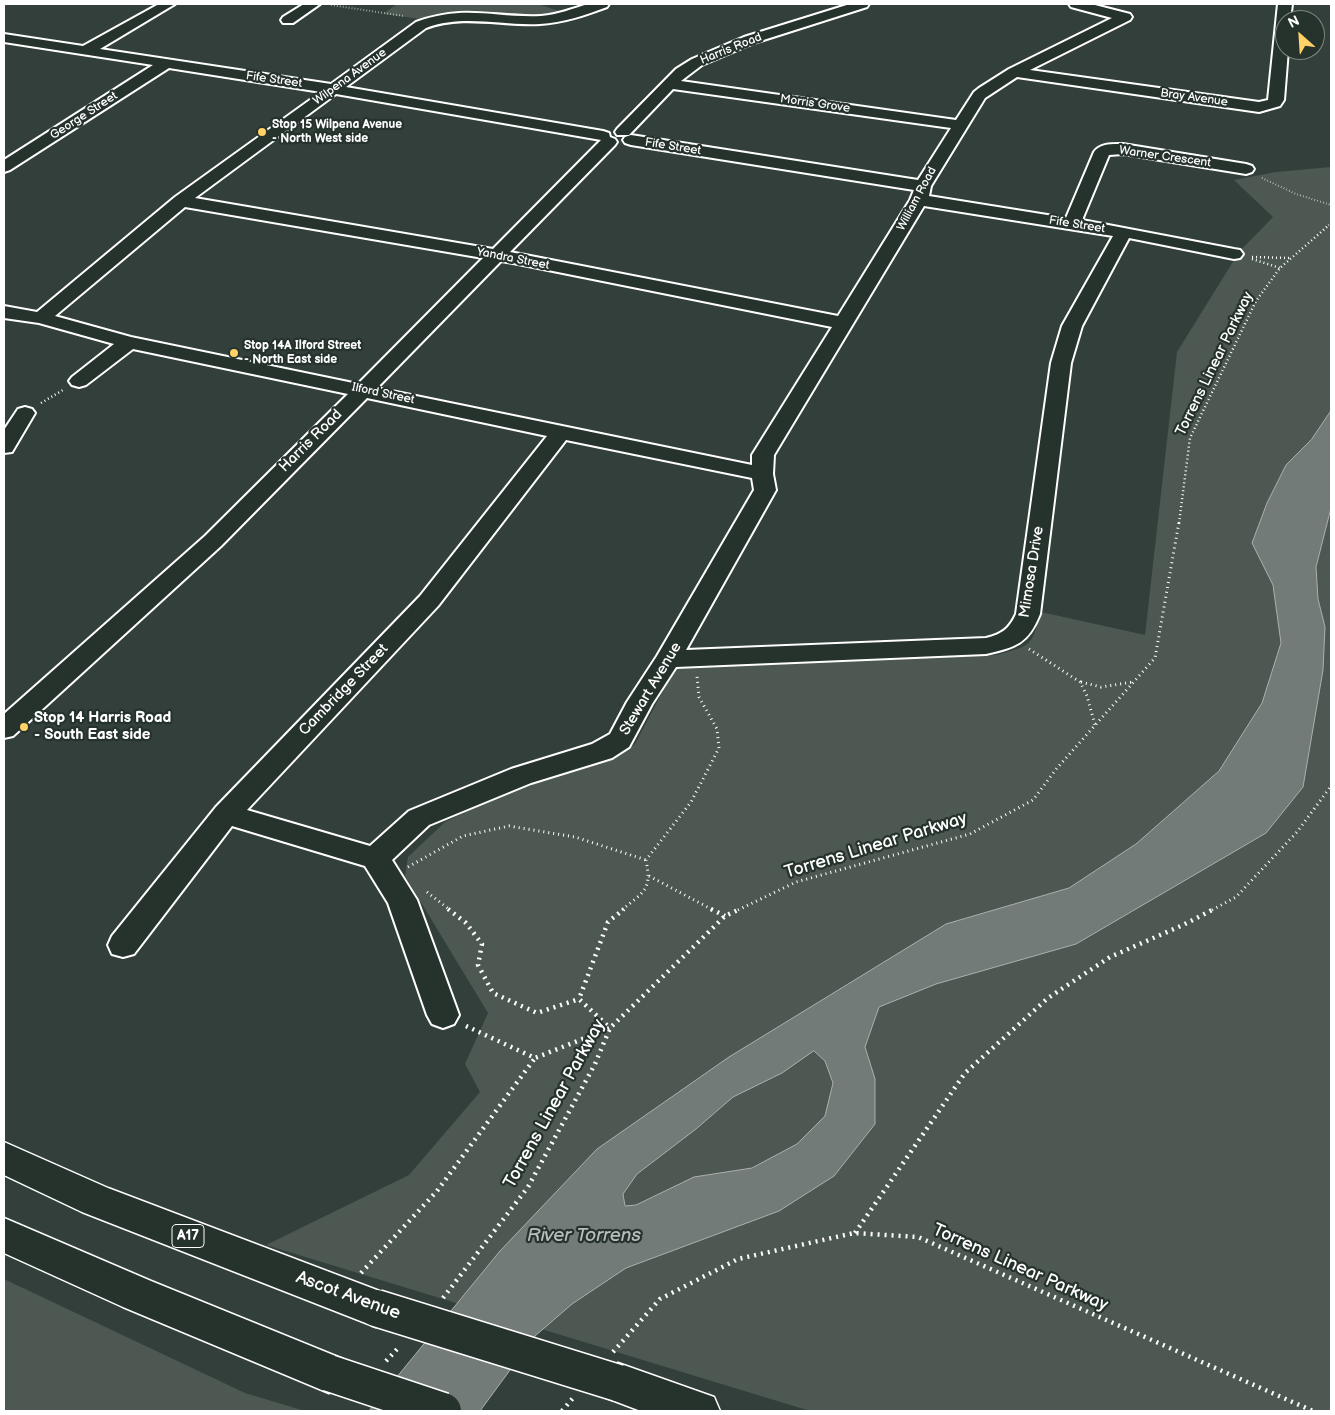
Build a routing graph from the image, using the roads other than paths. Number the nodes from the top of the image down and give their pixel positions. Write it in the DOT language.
graph roads {
  1 [pos="168,4"];
  2 [pos="313,4"];
  3 [pos="602,4"];
  4 [pos="862,4"];
  5 [pos="1076,4"];
  6 [pos="1285,4"];
  7 [pos="288,20"];
  8 [pos="5,39"];
  9 [pos="85,51"];
  10 [pos="165,64"];
  11 [pos="1014,72"];
  12 [pos="670,84"];
  13 [pos="333,89"];
  14 [pos="960,125"];
  15 [pos="617,137"];
  16 [pos="4,167"];
  17 [pos="1246,169"];
  18 [pos="921,193"];
  19 [pos="182,201"];
  20 [pos="1072,224"];
  21 [pos="1124,232"];
  22 [pos="1234,254"];
  23 [pos="496,255"];
  24 [pos="4,312"];
  25 [pos="41,318"];
  26 [pos="842,323"];
  27 [pos="129,342"];
  28 [pos="79,381"];
  29 [pos="362,389"];
  30 [pos="25,413"];
  31 [pos="560,432"];
  32 [pos="4,447"];
  33 [pos="762,474"];
  34 [pos="668,659"];
  35 [pos="4,729"];
  36 [pos="226,814"];
  37 [pos="388,869"];
  38 [pos="124,945"];
  39 [pos="443,1015"];
  40 [pos="4,1158"];
  41 [pos="4,1235"];
  42 [pos="442,1411"];
  43 [pos="700,1411"];
  1 -- 9 [label="street"];
  2 -- 7 [label="street"];
  3 -- 13 [label="street, Wilpena Avenue"];
  4 -- 12 [label="street, Harris Road"];
  5 -- 11 [label="street, William Road"];
  6 -- 11 [label="street, Bray Avenue"];
  8 -- 9 [label="street, Fife Street"];
  9 -- 10 [label="street, Fife Street"];
  10 -- 13 [label="street, Fife Street"];
  10 -- 16 [label="street, George Street"];
  11 -- 14 [label="street, William Road"];
  12 -- 14 [label="street, Morris Grove"];
  12 -- 15 [label="street, Harris Road"];
  13 -- 15 [label="street, Fife Street"];
  13 -- 19 [label="street, Wilpena Avenue"];
  14 -- 18 [label="street, William Road"];
  15 -- 18 [label="street, Fife Street"];
  15 -- 23 [label="street, Harris Road"];
  17 -- 20 [label="street, Warner Crescent"];
  18 -- 20 [label="street, Fife Street"];
  18 -- 26 [label="street, William Road"];
  19 -- 23 [label="street, Yandra Street"];
  19 -- 25 [label="street, Wilpena Avenue"];
  20 -- 21 [label="street, Fife Street"];
  21 -- 22 [label="street, Fife Street"];
  21 -- 34 [label="street, Mimosa Drive"];
  23 -- 26 [label="street, Yandra Street"];
  23 -- 29 [label="street, Harris Road"];
  24 -- 25 [label="street, Ilford Street"];
  25 -- 27 [label="street, Ilford Street"];
  26 -- 33 [label="street, William Road"];
  27 -- 28 [label="street"];
  27 -- 29 [label="street, Ilford Street"];
  29 -- 31 [label="street, Ilford Street"];
  29 -- 35 [label="street, Harris Road"];
  30 -- 32 [label="street"];
  31 -- 33 [label="street, Ilford Street"];
  31 -- 36 [label="street, Cambridge Street"];
  33 -- 34 [label="street, Stewart Avenue"];
  34 -- 37 [label="street, Stewart Avenue"];
  36 -- 37 [label="street"];
  36 -- 38 [label="street, Cambridge Street"];
  37 -- 39 [label="street"];
  40 -- 43 [label="highway, Ascot Avenue / A17, bridge"];
  41 -- 42 [label="highway, bridge"];
}
